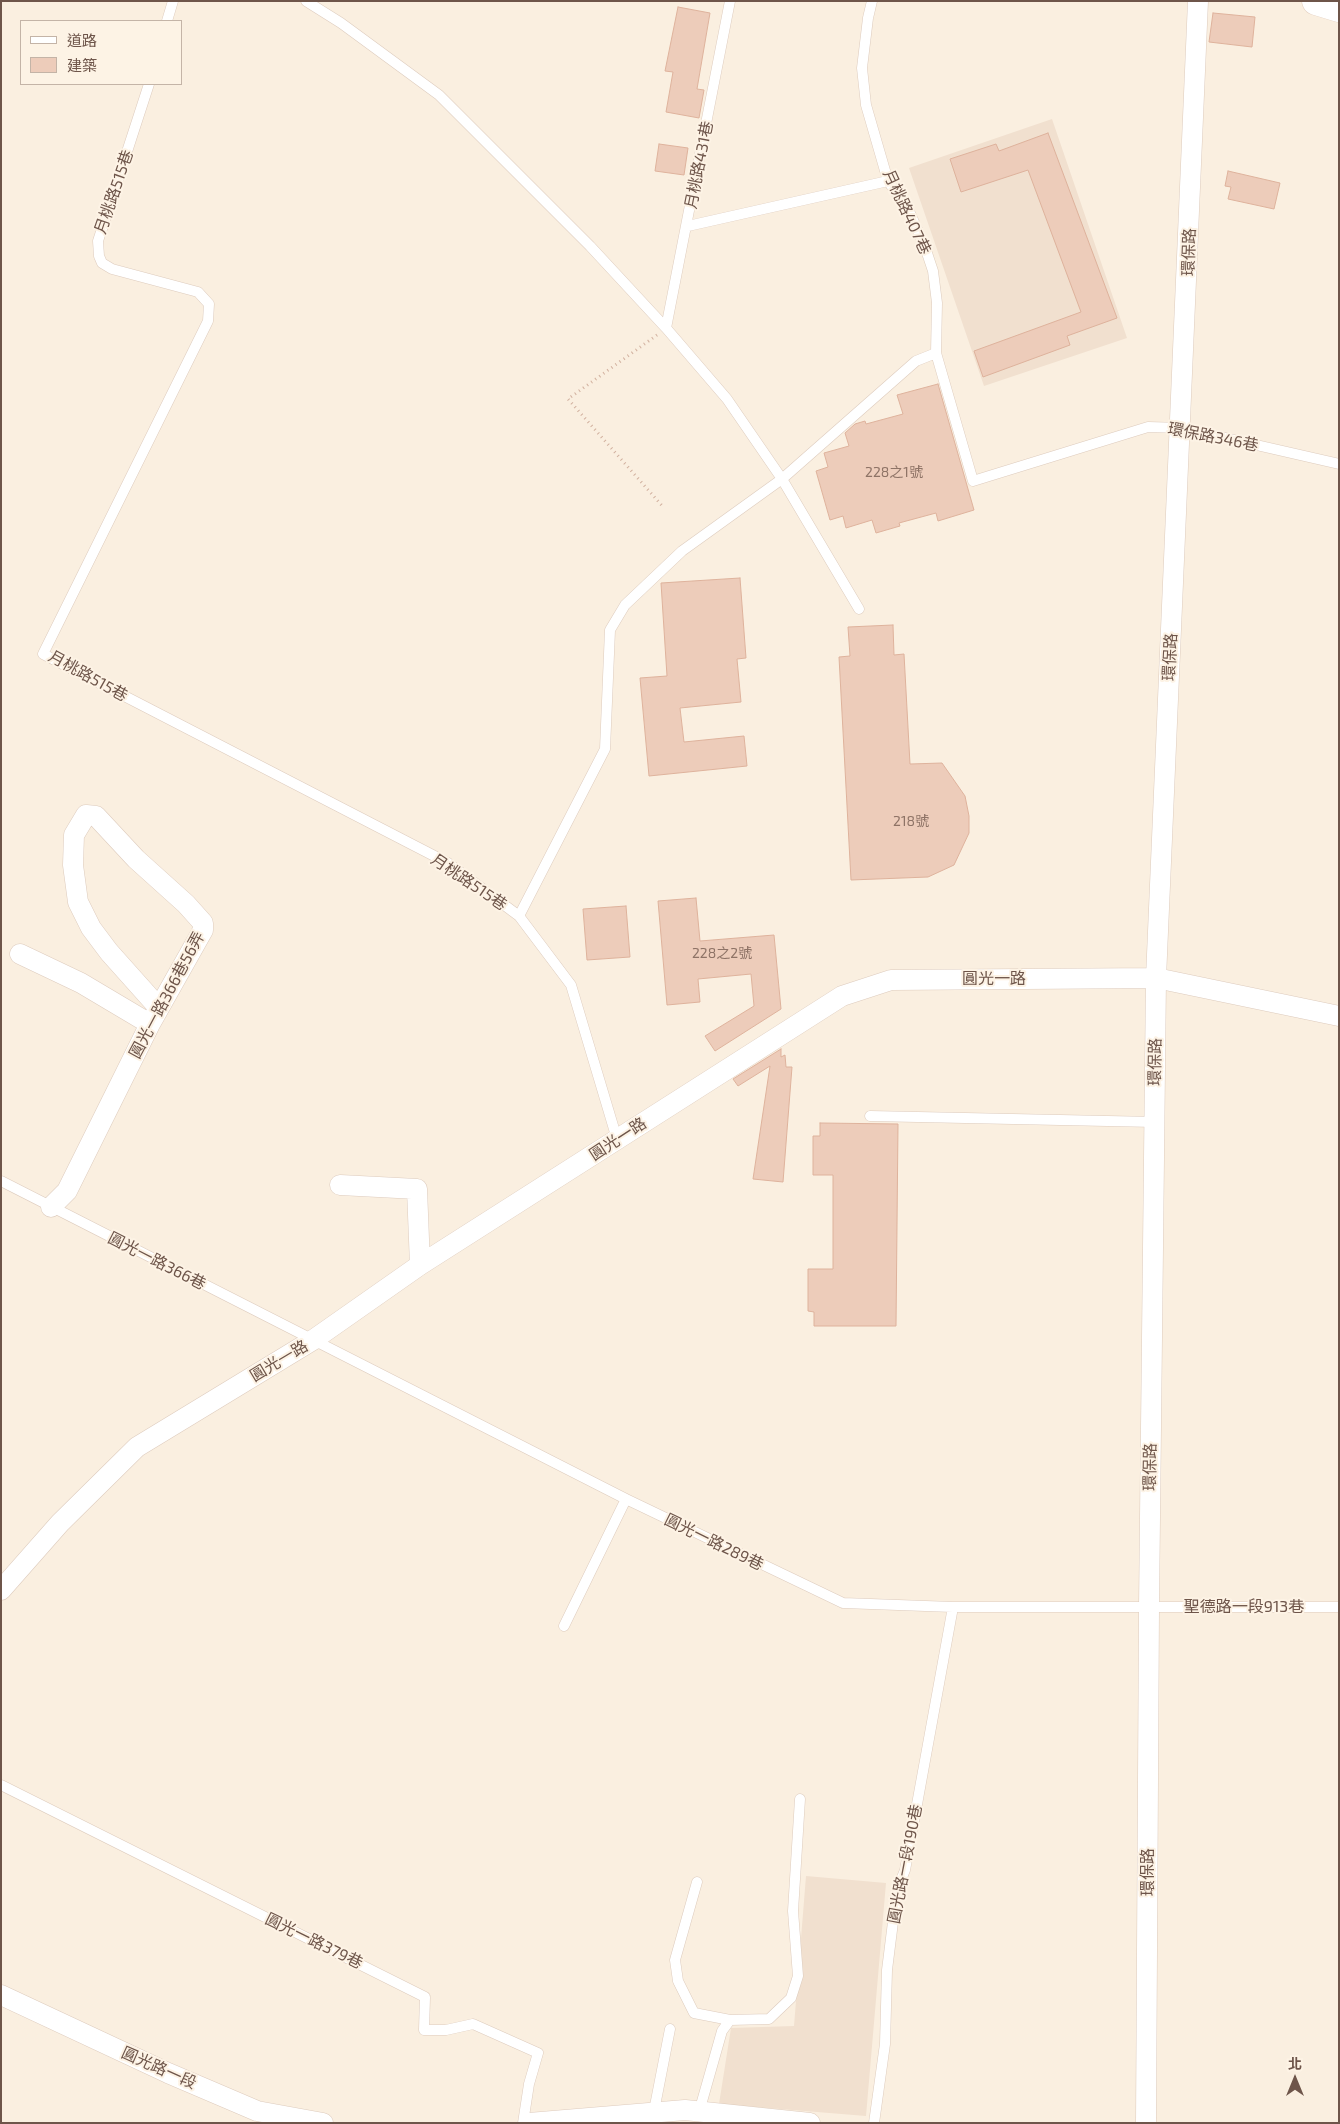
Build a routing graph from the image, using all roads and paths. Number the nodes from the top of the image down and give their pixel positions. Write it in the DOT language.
graph roads {
  1 [pos="173,1"];
  2 [pos="306,1"];
  3 [pos="730,1"];
  4 [pos="872,1"];
  5 [pos="1198,1"];
  6 [pos="1316,1"];
  7 [pos="1339,8"];
  8 [pos="167,20"];
  9 [pos="149,85"];
  10 [pos="888,181"];
  11 [pos="688,226"];
  12 [pos="666,328"];
  13 [pos="936,352"];
  14 [pos="1182,428"];
  15 [pos="1339,464"];
  16 [pos="782,479"];
  17 [pos="973,481"];
  18 [pos="664,508"];
  19 [pos="859,609"];
  20 [pos="519,916"];
  21 [pos="20,954"];
  22 [pos="1156,978"];
  23 [pos="154,1016"];
  24 [pos="1339,1016"];
  25 [pos="870,1116"];
  26 [pos="1155,1122"];
  27 [pos="617,1139"];
  28 [pos="1,1181"];
  29 [pos="340,1185"];
  30 [pos="52,1207"];
  31 [pos="420,1265"];
  32 [pos="313,1340"];
  33 [pos="626,1499"];
  34 [pos="1,1590"];
  35 [pos="953,1607"];
  36 [pos="1149,1607"];
  37 [pos="1339,1607"];
  38 [pos="564,1626"];
  39 [pos="1,1785"];
  40 [pos="800,1799"];
  41 [pos="696,1882"];
  42 [pos="1,1995"];
  43 [pos="730,2020"];
  44 [pos="670,2029"];
  45 [pos="654,2111"];
  46 [pos="687,2115"];
  47 [pos="258,2117"];
  48 [pos="323,2123"];
  49 [pos="523,2123"];
  50 [pos="529,2123"];
  51 [pos="810,2123"];
  52 [pos="874,2123"];
  53 [pos="1146,2123"];
  1 -- 8 [label="lane"];
  2 -- 12 [label="lane"];
  3 -- 11 [label="lane, 月桃路431巷"];
  4 -- 10 [label="lane, 月桃路407巷"];
  5 -- 14 [label="street, 環保路"];
  6 -- 7 [label="street"];
  9 -- 20 [label="lane, 月桃路515巷"];
  10 -- 11 [label="lane"];
  10 -- 13 [label="lane, 月桃路407巷"];
  11 -- 12 [label="lane, 月桃路431巷"];
  12 -- 16 [label="lane"];
  12 -- 18 [label="path"];
  13 -- 16 [label="lane"];
  13 -- 17 [label="lane, 月桃路407巷"];
  14 -- 15 [label="lane, 環保路346巷"];
  14 -- 17 [label="lane, 環保路346巷"];
  14 -- 22 [label="street, 環保路"];
  16 -- 19 [label="lane"];
  16 -- 20 [label="lane"];
  20 -- 27 [label="lane, 月桃路515巷"];
  21 -- 23 [label="street"];
  22 -- 24 [label="street, 圓光一路"];
  22 -- 26 [label="street, 環保路"];
  22 -- 27 [label="street, 圓光一路"];
  23 -- 23 [label="street, 圓光一路366巷56弄"];
  23 -- 30 [label="street, 圓光一路366巷56弄"];
  25 -- 26 [label="lane"];
  26 -- 36 [label="street, 環保路"];
  27 -- 31 [label="street, 圓光一路"];
  28 -- 30 [label="lane, 圓光一路366巷"];
  29 -- 31 [label="street"];
  30 -- 32 [label="lane, 圓光一路366巷"];
  31 -- 32 [label="street, 圓光一路"];
  32 -- 33 [label="lane, 圓光一路289巷"];
  32 -- 34 [label="street, 圓光一路"];
  33 -- 35 [label="lane, 圓光一路289巷"];
  33 -- 38 [label="lane"];
  35 -- 36 [label="lane, 圓光一路289巷"];
  35 -- 52 [label="lane, 圓光路一段190巷"];
  36 -- 37 [label="lane, 聖德路一段913巷"];
  36 -- 53 [label="street, 環保路"];
  39 -- 49 [label="lane, 圓光一路379巷"];
  40 -- 43 [label="lane"];
  41 -- 43 [label="lane"];
  42 -- 47 [label="street, 圓光路一段"];
  43 -- 46 [label="lane"];
  44 -- 45 [label="lane"];
  45 -- 46 [label="street"];
  45 -- 50 [label="street"];
  46 -- 51 [label="street"];
  47 -- 48 [label="street, 圓光路一段"];
}
